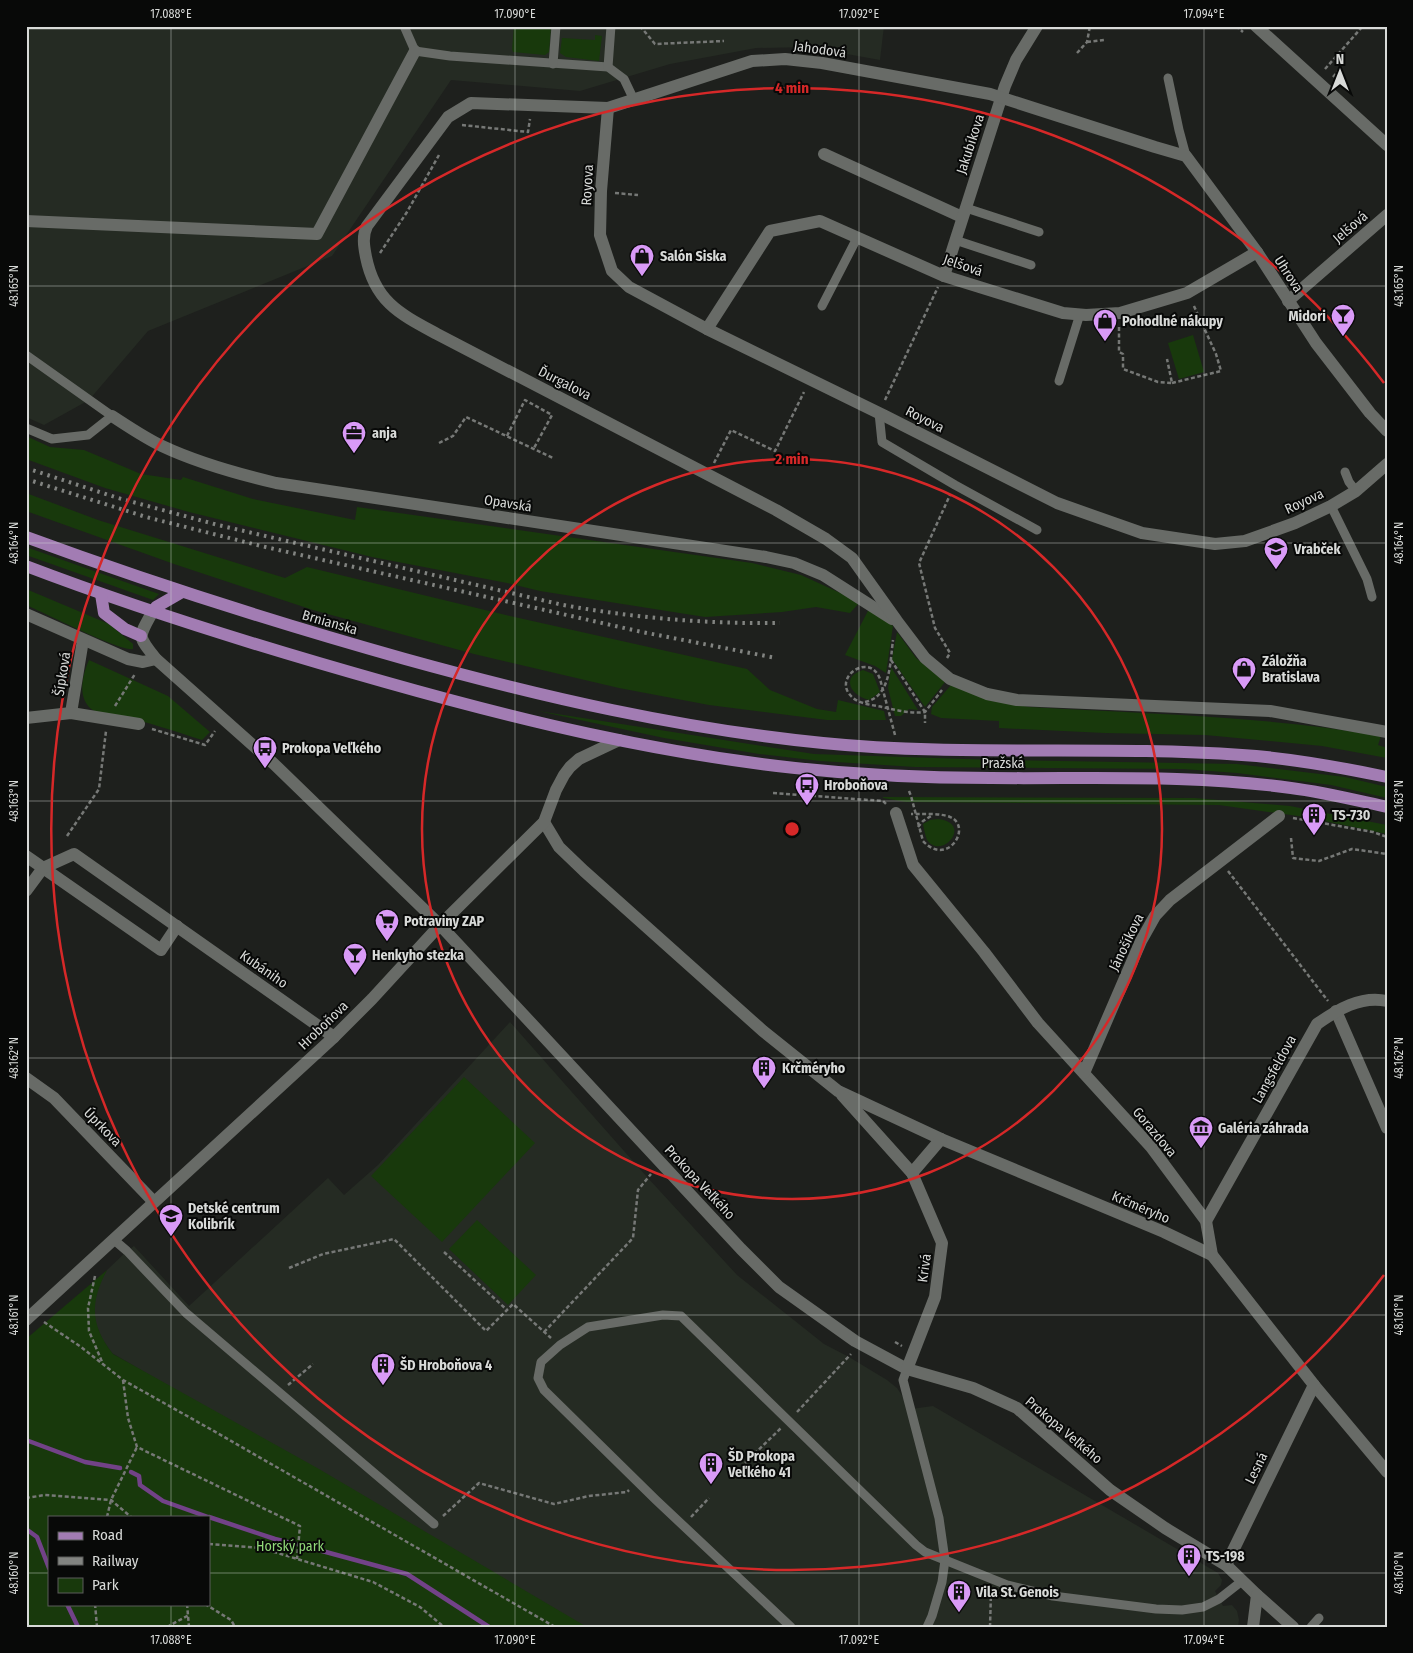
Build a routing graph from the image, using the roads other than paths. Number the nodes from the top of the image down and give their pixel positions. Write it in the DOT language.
graph roads {
  1 [pos="404,26"];
  2 [pos="556,26"];
  3 [pos="611,26"];
  4 [pos="1037,26"];
  5 [pos="1256,26"];
  6 [pos="415,52"];
  7 [pos="553,64"];
  8 [pos="608,67"];
  9 [pos="1168,78"];
  10 [pos="1001,97"];
  11 [pos="634,100"];
  12 [pos="608,108"];
  13 [pos="453,121"];
  14 [pos="1387,145"];
  15 [pos="824,154"];
  16 [pos="1186,156"];
  17 [pos="964,212"];
  18 [pos="1387,215"];
  19 [pos="26,221"];
  20 [pos="1039,232"];
  21 [pos="857,238"];
  22 [pos="955,240"];
  23 [pos="1257,252"];
  24 [pos="1031,265"];
  25 [pos="944,276"];
  26 [pos="1288,301"];
  27 [pos="822,306"];
  28 [pos="1080,314"];
  29 [pos="708,329"];
  30 [pos="26,355"];
  31 [pos="1059,381"];
  32 [pos="879,412"];
  33 [pos="112,416"];
  34 [pos="26,428"];
  35 [pos="1387,431"];
  36 [pos="1387,464"];
  37 [pos="1345,472"];
  38 [pos="1356,491"];
  39 [pos="1331,506"];
  40 [pos="1037,530"];
  41 [pos="26,537"];
  42 [pos="26,566"];
  43 [pos="182,592"];
  44 [pos="101,594"];
  45 [pos="1372,597"];
  46 [pos="153,611"];
  47 [pos="26,614"];
  48 [pos="896,621"];
  49 [pos="141,636"];
  50 [pos="83,640"];
  51 [pos="156,659"];
  52 [pos="71,713"];
  53 [pos="632,714"];
  54 [pos="26,718"];
  55 [pos="139,724"];
  56 [pos="1387,732"];
  57 [pos="619,740"];
  58 [pos="1387,777"];
  59 [pos="1387,807"];
  60 [pos="896,813"];
  61 [pos="1279,816"];
  62 [pos="544,822"];
  63 [pos="26,856"];
  64 [pos="43,868"];
  65 [pos="26,891"];
  66 [pos="177,926"];
  67 [pos="440,926"];
  68 [pos="1387,1001"];
  69 [pos="1336,1011"];
  70 [pos="334,1037"];
  71 [pos="1084,1073"];
  72 [pos="26,1078"];
  73 [pos="838,1091"];
  74 [pos="1387,1128"];
  75 [pos="941,1139"];
  76 [pos="912,1173"];
  77 [pos="154,1202"];
  78 [pos="1206,1221"];
  79 [pos="114,1239"];
  80 [pos="1212,1255"];
  81 [pos="27,1318"];
  82 [pos="907,1369"];
  83 [pos="1314,1385"];
  84 [pos="1387,1472"];
  85 [pos="434,1524"];
  86 [pos="945,1560"];
  87 [pos="1226,1565"];
  88 [pos="1242,1581"];
  89 [pos="1257,1595"];
  90 [pos="1319,1618"];
  91 [pos="791,1627"];
  92 [pos="927,1627"];
  93 [pos="1253,1627"];
  94 [pos="1293,1627"];
  95 [pos="1311,1627"];
  1 -- 6 [label="lane"];
  2 -- 7 [label="lane"];
  3 -- 8 [label="lane"];
  4 -- 10 [label="street, Jakubíkova"];
  5 -- 14 [label="street"];
  6 -- 7 [label="lane"];
  6 -- 19 [label="street"];
  7 -- 8 [label="lane"];
  8 -- 11 [label="lane"];
  9 -- 16 [label="lane"];
  10 -- 11 [label="street, Jahodová"];
  10 -- 16 [label="street, Jahodová"];
  10 -- 17 [label="street, Jakubíkova"];
  11 -- 12 [label="street, Jahodová"];
  12 -- 13 [label="street, Jahodová"];
  12 -- 29 [label="street, Royova"];
  13 -- 48 [label="street, Ďurgalova"];
  15 -- 17 [label="street"];
  16 -- 23 [label="street, Uhrova"];
  17 -- 20 [label="lane"];
  17 -- 22 [label="street, Jakubíkova"];
  18 -- 26 [label="street, Jelšová"];
  21 -- 25 [label="street, Jelšová"];
  21 -- 27 [label="lane"];
  21 -- 29 [label="street, Jelšová"];
  22 -- 24 [label="lane"];
  22 -- 25 [label="street, Jakubíkova"];
  23 -- 26 [label="street, Uhrova"];
  23 -- 28 [label="street, Jelšová"];
  25 -- 28 [label="street, Jelšová"];
  26 -- 35 [label="street, Uhrova"];
  28 -- 31 [label="lane"];
  29 -- 32 [label="street, Royova"];
  30 -- 33 [label="lane"];
  32 -- 39 [label="street, Royova"];
  32 -- 40 [label="lane"];
  33 -- 34 [label="lane"];
  33 -- 48 [label="street, Opavská"];
  36 -- 38 [label="street, Royova"];
  37 -- 38 [label="lane"];
  38 -- 39 [label="street, Royova"];
  39 -- 45 [label="lane"];
  41 -- 43 [label="main road, Brnianska"];
  42 -- 44 [label="main road"];
  43 -- 46 [label="main road"];
  43 -- 53 [label="main road, Brnianska"];
  44 -- 46 [label="main road"];
  44 -- 49 [label="main road"];
  46 -- 49 [label="street"];
  46 -- 57 [label="main road"];
  47 -- 50 [label="street"];
  48 -- 56 [label="street"];
  49 -- 51 [label="street, Prokopa Veľkého"];
  50 -- 51 [label="street"];
  50 -- 52 [label="street, Šípková"];
  51 -- 67 [label="street, Prokopa Veľkého"];
  52 -- 54 [label="street, Šípková"];
  52 -- 55 [label="street, Šípková"];
  53 -- 58 [label="main road, Pražská"];
  57 -- 59 [label="main road, Pražská"];
  57 -- 62 [label="street, Hroboňova"];
  60 -- 71 [label="street, Gorazdova"];
  61 -- 71 [label="street, Jánošíkova"];
  62 -- 67 [label="street, Hroboňova"];
  62 -- 73 [label="street, Krčméryho"];
  63 -- 64 [label="street"];
  64 -- 65 [label="street"];
  64 -- 66 [label="street, Kubániho"];
  64 -- 66 [label="street"];
  66 -- 70 [label="street, Kubániho"];
  67 -- 70 [label="street, Hroboňova"];
  67 -- 82 [label="street, Prokopa Veľkého"];
  68 -- 69 [label="street, Langsfeldova"];
  69 -- 74 [label="street"];
  69 -- 78 [label="street, Langsfeldova"];
  70 -- 77 [label="street, Hroboňova"];
  71 -- 78 [label="street, Gorazdova"];
  72 -- 77 [label="street, Úprkova"];
  73 -- 75 [label="street, Krčméryho"];
  73 -- 76 [label="street, Krčméryho"];
  75 -- 76 [label="street"];
  75 -- 80 [label="street, Krčméryho"];
  76 -- 82 [label="street, Krivá"];
  77 -- 79 [label="street, Hroboňova"];
  78 -- 80 [label="street, Gorazdova"];
  79 -- 81 [label="street, Hroboňova"];
  79 -- 85 [label="lane"];
  80 -- 83 [label="street, Gorazdova"];
  82 -- 86 [label="lane"];
  82 -- 87 [label="street, Prokopa Veľkého"];
  83 -- 84 [label="street, Gorazdova"];
  83 -- 87 [label="street, Lesná"];
  86 -- 88 [label="lane"];
  86 -- 91 [label="lane"];
  86 -- 92 [label="lane"];
  87 -- 88 [label="street, Prokopa Veľkého"];
  88 -- 89 [label="street, Prokopa Veľkého"];
  89 -- 93 [label="street"];
  89 -- 94 [label="street, Prokopa Veľkého"];
  90 -- 95 [label="lane"];
}
